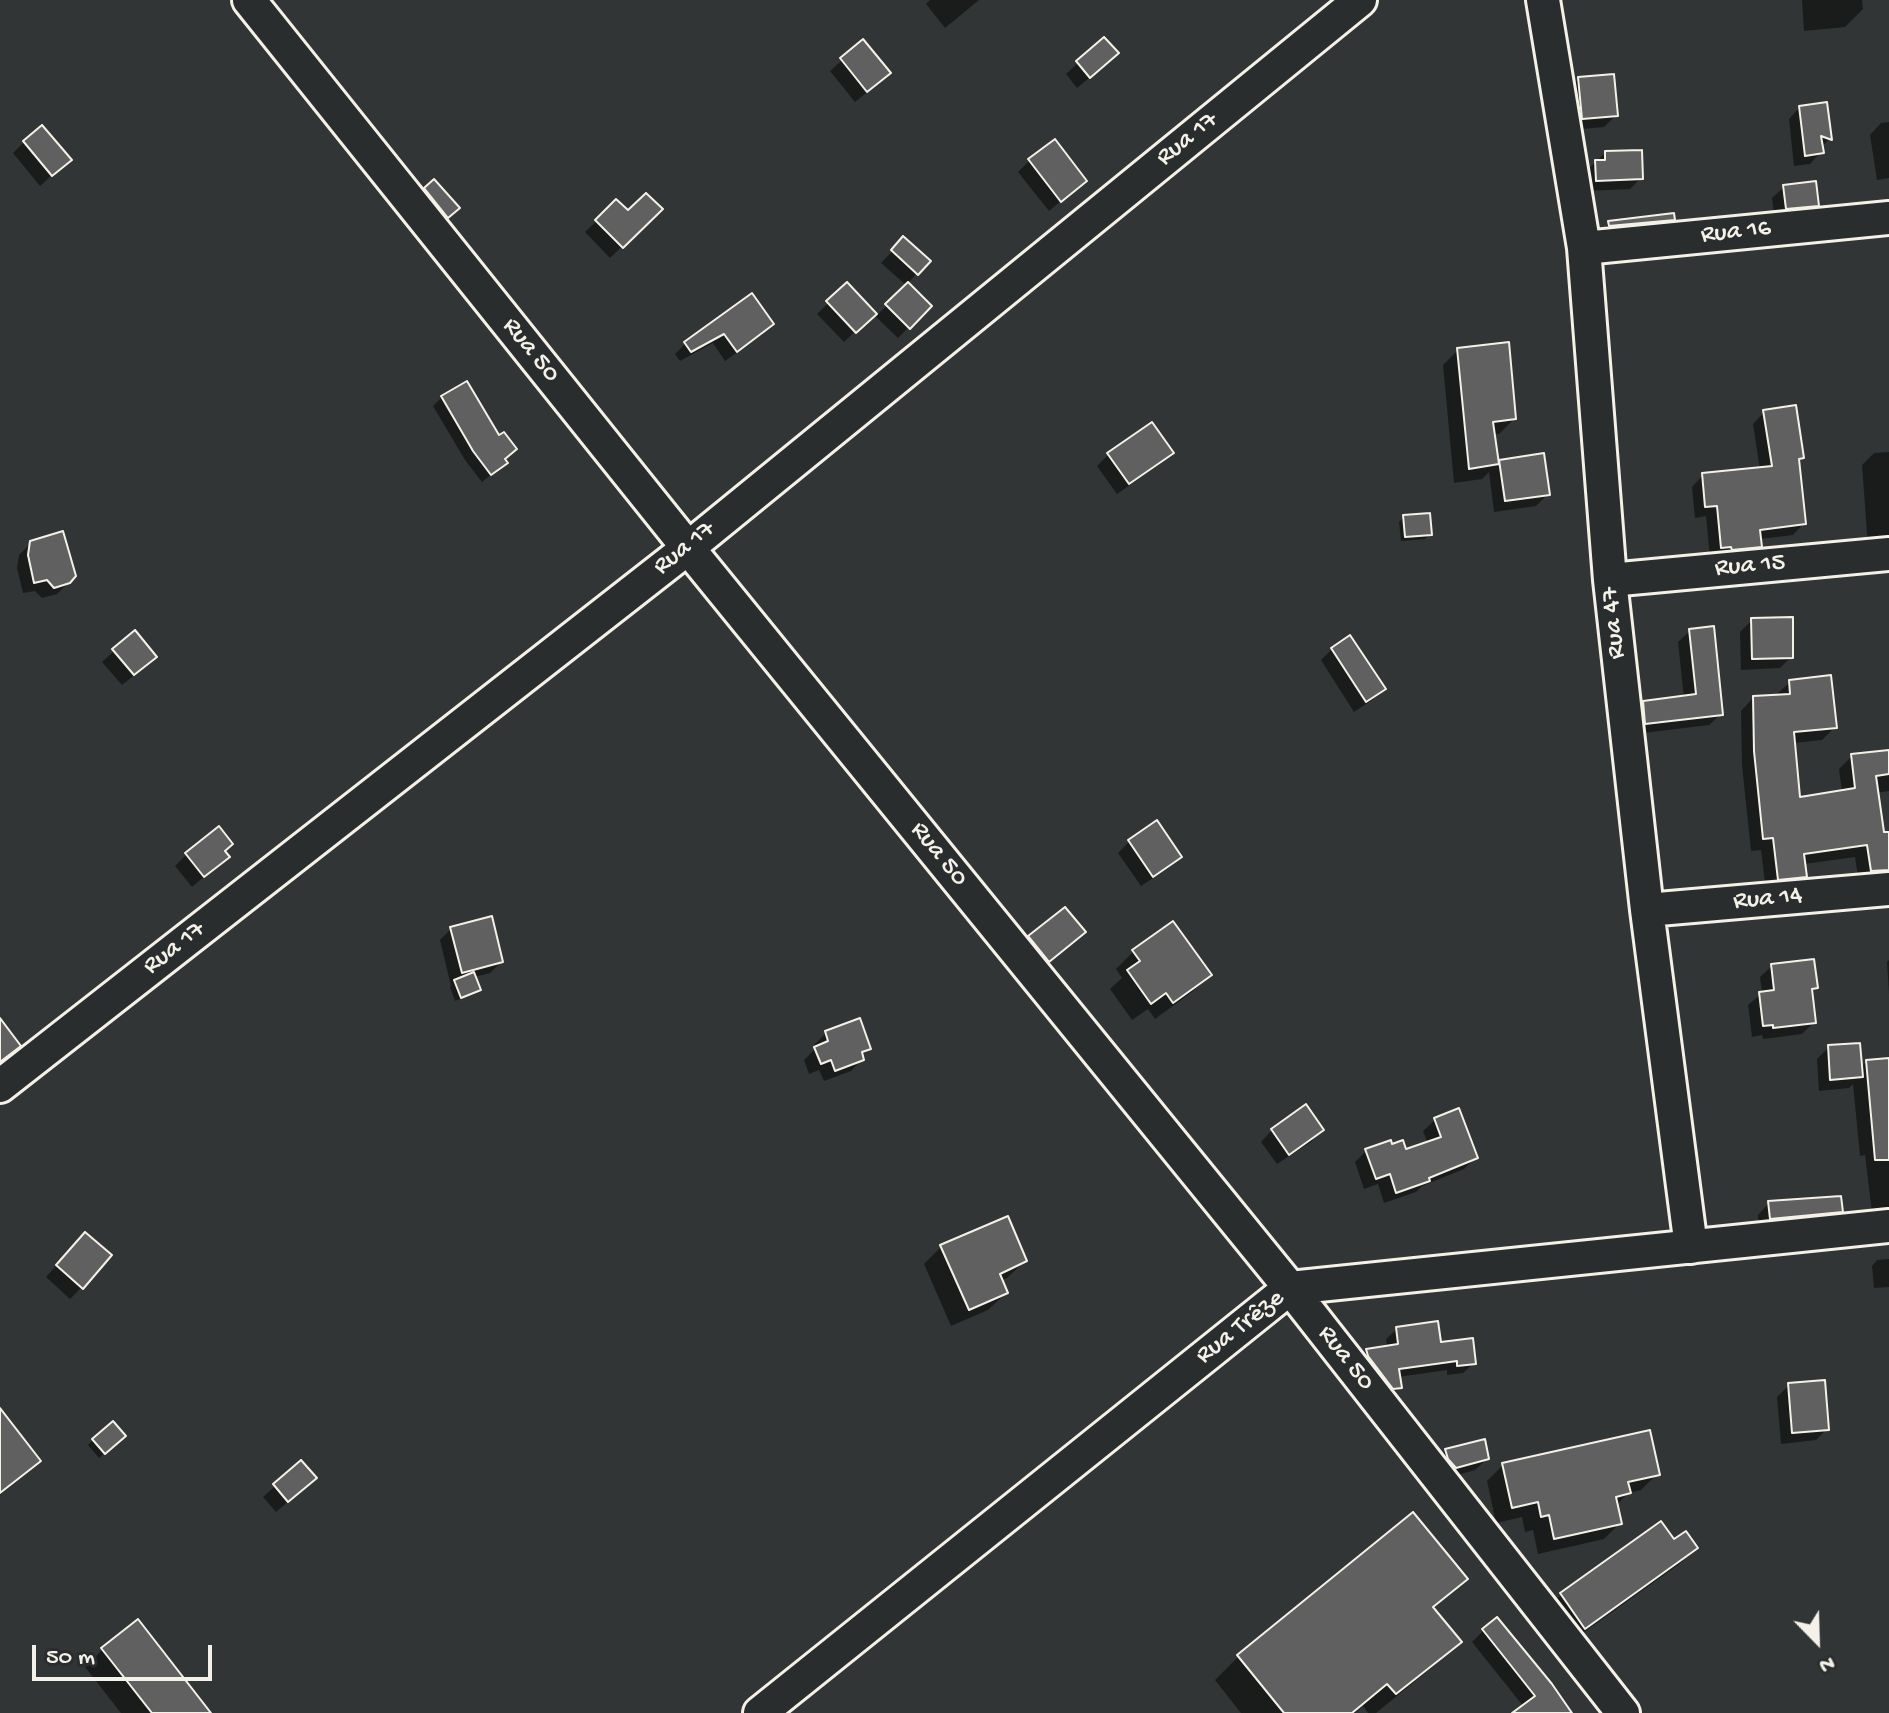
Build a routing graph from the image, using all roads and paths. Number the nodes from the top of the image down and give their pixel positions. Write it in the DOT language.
graph roads {
  1 [pos="249,0"];
  2 [pos="1360,0"];
  3 [pos="1543,0"];
  4 [pos="1889,218"];
  5 [pos="1584,248"];
  6 [pos="688,548"];
  7 [pos="1889,554"];
  8 [pos="1610,580"];
  9 [pos="1889,889"];
  10 [pos="1647,910"];
  11 [pos="0,1086"];
  12 [pos="1889,1226"];
  13 [pos="1691,1247"];
  14 [pos="1290,1288"];
  15 [pos="760,1713"];
  16 [pos="1623,1713"];
  1 -- 6 [label="street, Rua 50"];
  2 -- 6 [label="street, Rua 17"];
  3 -- 5 [label="street, Rua 47"];
  4 -- 5 [label="street, Rua 16"];
  5 -- 8 [label="street, Rua 47"];
  6 -- 11 [label="street, Rua 17"];
  6 -- 14 [label="street, Rua 50"];
  7 -- 8 [label="street, Rua 15"];
  8 -- 10 [label="street, Rua 47"];
  9 -- 10 [label="street, Rua 14"];
  10 -- 13 [label="street, Rua 47"];
  12 -- 13 [label="street, Rua Trêze"];
  13 -- 14 [label="street, Rua Trêze"];
  14 -- 15 [label="street, Rua Trêze"];
  14 -- 16 [label="street, Rua 50"];
}
